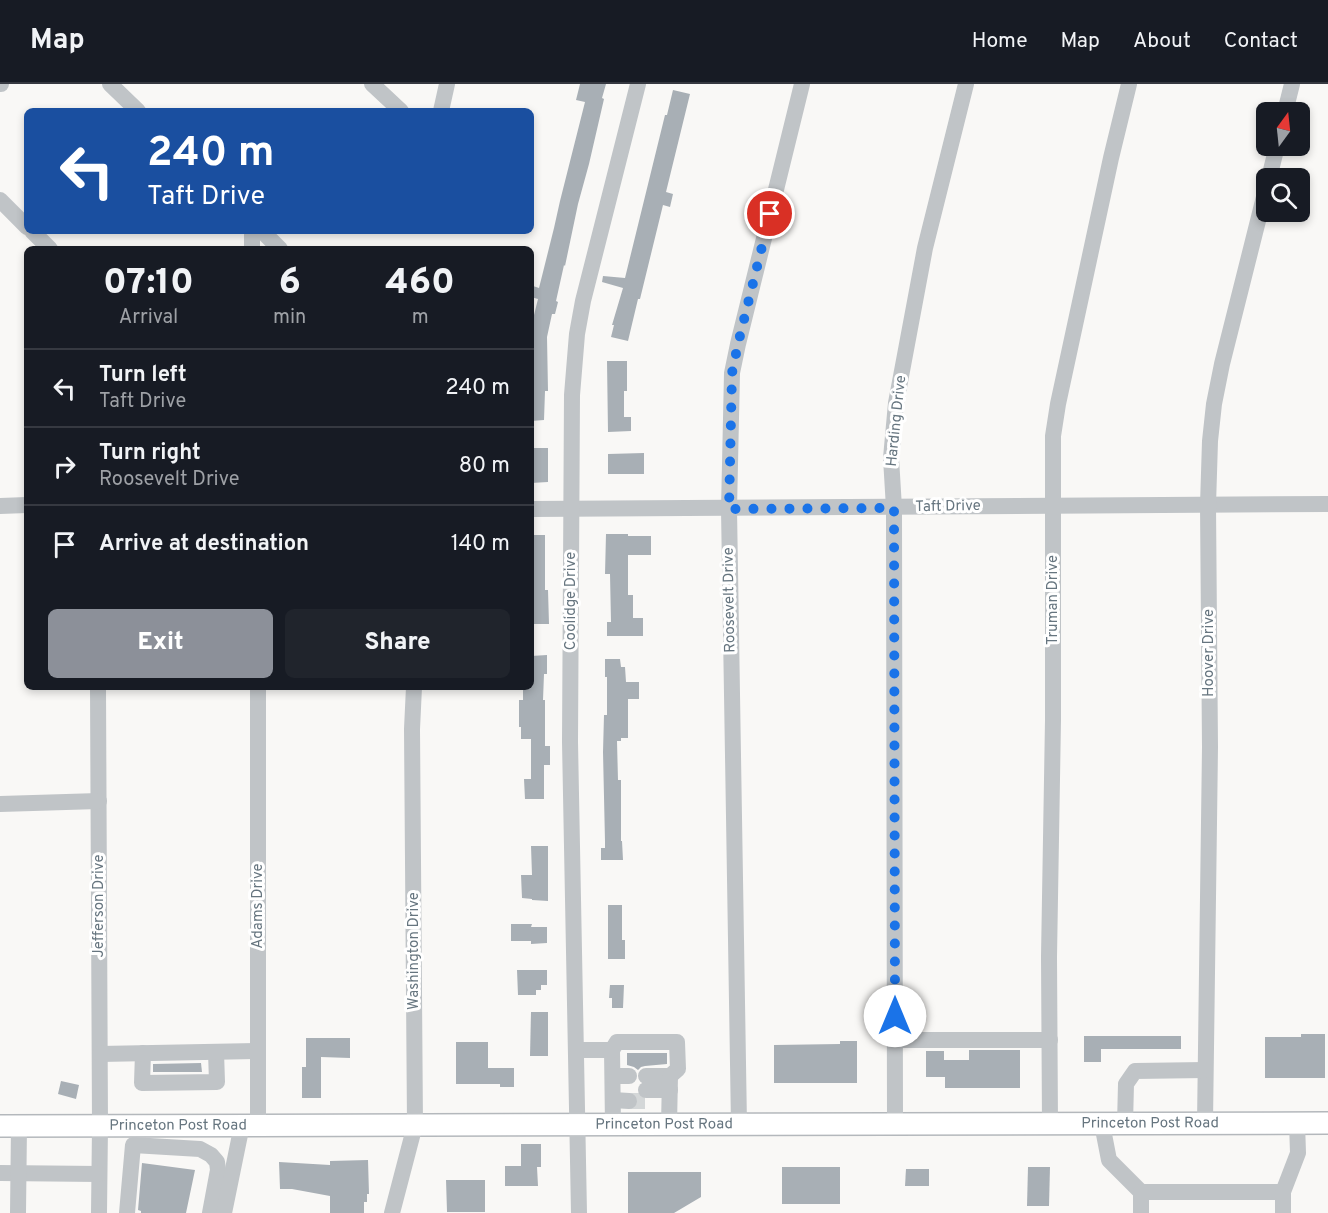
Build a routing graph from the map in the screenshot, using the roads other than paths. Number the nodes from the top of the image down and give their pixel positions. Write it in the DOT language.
graph roads {
  1 [pos="110,84"];
  2 [pos="372,84"];
  3 [pos="447,84"];
  4 [pos="638,84"];
  5 [pos="802,84"];
  6 [pos="966,84"];
  7 [pos="1129,84"];
  8 [pos="1292,84"];
  9 [pos="1288,102"];
  10 [pos="135,108"];
  11 [pos="398,108"];
  12 [pos="442,108"];
  13 [pos="0,200"];
  14 [pos="1258,222"];
  15 [pos="24,223"];
  16 [pos="35,234"];
  17 [pos="265,234"];
  18 [pos="47,246"];
  19 [pos="277,246"];
  20 [pos="1328,504"];
  21 [pos="24,505"];
  22 [pos="1208,505"];
  23 [pos="0,506"];
  24 [pos="1053,506"];
  25 [pos="894,508"];
  26 [pos="534,509"];
  27 [pos="729,509"];
  28 [pos="572,510"];
  29 [pos="98,690"];
  30 [pos="258,690"];
  31 [pos="414,690"];
  32 [pos="99,801"];
  33 [pos="0,804"];
  34 [pos="895,1040"];
  35 [pos="1050,1040"];
  36 [pos="576,1050"];
  37 [pos="612,1050"];
  38 [pos="258,1051"];
  39 [pos="213,1052"];
  40 [pos="146,1053"];
  41 [pos="100,1054"];
  42 [pos="1205,1070"];
  43 [pos="670,1089"];
  44 [pos="1328,1123"];
  45 [pos="895,1124"];
  46 [pos="1050,1124"];
  47 [pos="1102,1124"];
  48 [pos="1125,1124"];
  49 [pos="1204,1124"];
  50 [pos="1298,1124"];
  51 [pos="250,1125"];
  52 [pos="415,1125"];
  53 [pos="578,1125"];
  54 [pos="614,1125"];
  55 [pos="669,1125"];
  56 [pos="739,1125"];
  57 [pos="10,1126"];
  58 [pos="100,1126"];
  59 [pos="173,1126"];
  60 [pos="173,1148"];
  61 [pos="225,1172"];
  62 [pos="0,1173"];
  63 [pos="19,1173"];
  64 [pos="99,1174"];
  65 [pos="1141,1192"];
  66 [pos="1283,1192"];
  67 [pos="18,1213"];
  68 [pos="99,1213"];
  69 [pos="127,1213"];
  70 [pos="210,1213"];
  71 [pos="224,1213"];
  72 [pos="392,1213"];
  73 [pos="579,1213"];
  74 [pos="1141,1213"];
  75 [pos="1283,1213"];
  1 -- 10 [label="street"];
  2 -- 11 [label="street"];
  3 -- 12 [label="street"];
  4 -- 28 [label="street, Coolidge Drive"];
  5 -- 27 [label="street, Roosevelt Drive"];
  6 -- 25 [label="street, Harding Drive"];
  7 -- 24 [label="street, Truman Drive"];
  8 -- 9 [label="street"];
  13 -- 15 [label="street"];
  14 -- 22 [label="street, Hoover Drive"];
  16 -- 18 [label="street"];
  17 -- 19 [label="street"];
  20 -- 22 [label="street, Taft Drive"];
  21 -- 23 [label="street"];
  22 -- 24 [label="street, Taft Drive"];
  22 -- 42 [label="street, Hoover Drive"];
  24 -- 25 [label="street, Taft Drive"];
  24 -- 35 [label="street, Truman Drive"];
  25 -- 27 [label="street, Taft Drive"];
  25 -- 34 [label="street, Harding Drive"];
  26 -- 28 [label="street, Taft Drive"];
  27 -- 28 [label="street, Taft Drive"];
  27 -- 56 [label="street, Roosevelt Drive"];
  28 -- 36 [label="street, Coolidge Drive"];
  29 -- 32 [label="street, Jefferson Drive"];
  30 -- 38 [label="street, Adams Drive"];
  31 -- 52 [label="street, Washington Drive"];
  32 -- 33 [label="street"];
  32 -- 41 [label="street, Jefferson Drive"];
  34 -- 35 [label="street"];
  34 -- 45 [label="street, Harding Drive"];
  35 -- 46 [label="street, Truman Drive"];
  36 -- 37 [label="street"];
  36 -- 53 [label="street, Coolidge Drive"];
  37 -- 43 [label="street"];
  37 -- 54 [label="street"];
  38 -- 39 [label="street"];
  38 -- 51 [label="street, Adams Drive"];
  39 -- 40 [label="street"];
  39 -- 40 [label="street"];
  40 -- 41 [label="street"];
  41 -- 58 [label="street, Jefferson Drive"];
  42 -- 48 [label="street"];
  42 -- 49 [label="street, Hoover Drive"];
  43 -- 43 [label="street"];
  43 -- 55 [label="street"];
  44 -- 50 [label="main road, Princeton Post Road"];
  45 -- 46 [label="main road, Princeton Post Road"];
  45 -- 56 [label="main road, Princeton Post Road"];
  46 -- 47 [label="main road, Princeton Post Road"];
  47 -- 48 [label="main road, Princeton Post Road"];
  47 -- 65 [label="street"];
  48 -- 49 [label="main road, Princeton Post Road"];
  49 -- 50 [label="main road, Princeton Post Road"];
  50 -- 66 [label="street"];
  51 -- 52 [label="main road, Princeton Post Road"];
  51 -- 59 [label="main road, Princeton Post Road"];
  51 -- 61 [label="street, Adams Drive"];
  52 -- 53 [label="main road, Princeton Post Road"];
  52 -- 72 [label="street, Washington Drive"];
  53 -- 54 [label="main road, Princeton Post Road"];
  53 -- 73 [label="street, Coolidge Drive"];
  54 -- 55 [label="main road, Princeton Post Road"];
  55 -- 56 [label="main road, Princeton Post Road"];
  57 -- 58 [label="main road, Princeton Post Road"];
  57 -- 63 [label="street"];
  58 -- 59 [label="main road, Princeton Post Road"];
  58 -- 64 [label="street, Jefferson Drive"];
  59 -- 60 [label="street"];
  60 -- 61 [label="street"];
  60 -- 69 [label="street"];
  61 -- 70 [label="street"];
  61 -- 71 [label="street"];
  62 -- 63 [label="street"];
  63 -- 64 [label="street"];
  63 -- 67 [label="street"];
  64 -- 68 [label="street, Jefferson Drive"];
  65 -- 66 [label="street"];
  65 -- 74 [label="street"];
  66 -- 75 [label="street"];
}
